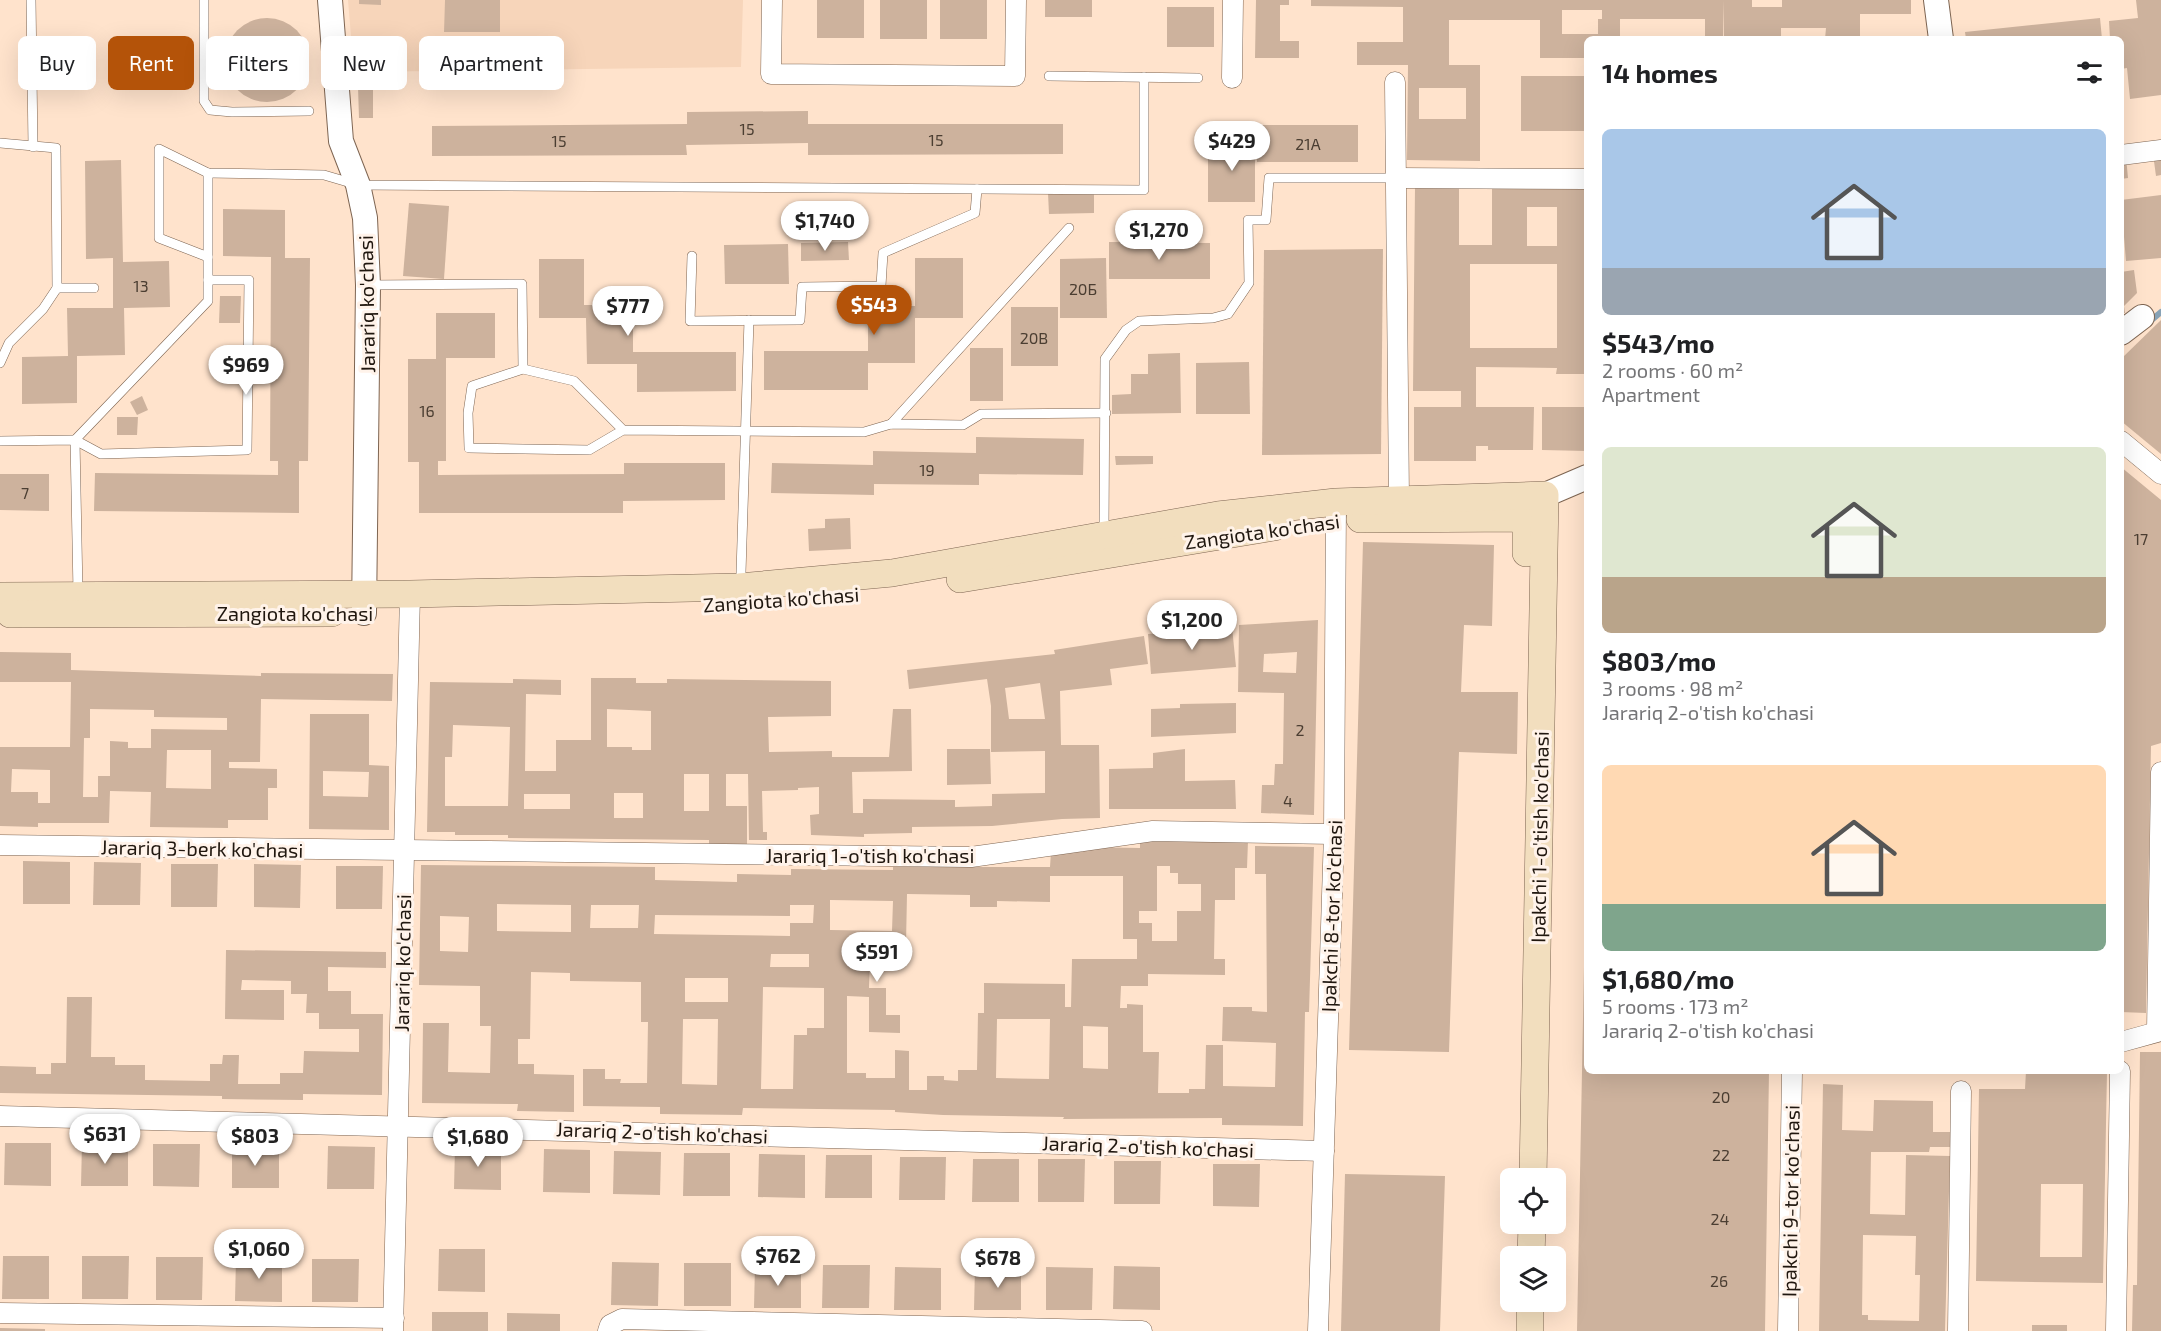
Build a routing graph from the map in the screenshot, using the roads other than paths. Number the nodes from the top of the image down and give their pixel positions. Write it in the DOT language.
graph roads {
  1 [pos="31,0"];
  2 [pos="204,0"];
  3 [pos="330,0"];
  4 [pos="772,0"];
  5 [pos="1016,0"];
  6 [pos="1233,0"];
  7 [pos="1936,0"];
  8 [pos="1941,36"];
  9 [pos="1049,76"];
  10 [pos="1144,77"];
  11 [pos="1198,78"];
  12 [pos="1232,78"];
  13 [pos="1395,82"];
  14 [pos="309,111"];
  15 [pos="0,143"];
  16 [pos="33,147"];
  17 [pos="2161,150"];
  18 [pos="2124,155"];
  19 [pos="208,173"];
  20 [pos="1396,178"];
  21 [pos="1584,179"];
  22 [pos="358,184"];
  23 [pos="977,189"];
  24 [pos="1069,228"];
  25 [pos="692,256"];
  26 [pos="208,257"];
  27 [pos="208,280"];
  28 [pos="368,285"];
  29 [pos="57,288"];
  30 [pos="94,288"];
  31 [pos="2142,316"];
  32 [pos="749,320"];
  33 [pos="2124,331"];
  34 [pos="0,363"];
  35 [pos="523,369"];
  36 [pos="1106,413"];
  37 [pos="891,424"];
  38 [pos="623,430"];
  39 [pos="745,431"];
  40 [pos="75,440"];
  41 [pos="0,441"];
  42 [pos="2124,443"];
  43 [pos="2161,474"];
  44 [pos="1584,478"];
  45 [pos="1545,495"];
  46 [pos="1399,500"];
  47 [pos="1336,510"];
  48 [pos="1526,518"];
  49 [pos="1104,545"];
  50 [pos="0,596"];
  51 [pos="740,596"];
  52 [pos="364,604"];
  53 [pos="410,604"];
  54 [pos="78,605"];
  55 [pos="0,614"];
  56 [pos="2161,772"];
  57 [pos="1334,834"];
  58 [pos="0,845"];
  59 [pos="404,851"];
  60 [pos="2160,871"];
  61 [pos="2159,1031"];
  62 [pos="2124,1041"];
  63 [pos="1792,1074"];
  64 [pos="2120,1074"];
  65 [pos="1961,1091"];
  66 [pos="0,1116"];
  67 [pos="399,1125"];
  68 [pos="1324,1151"];
  69 [pos="1515,1168"];
  70 [pos="1533,1168"];
  71 [pos="1512,1312"];
  72 [pos="1530,1312"];
  73 [pos="0,1313"];
  74 [pos="393,1325"];
  75 [pos="804,1327"];
  76 [pos="608,1331"];
  77 [pos="1142,1331"];
  78 [pos="1318,1331"];
  79 [pos="1512,1331"];
  80 [pos="1530,1331"];
  81 [pos="1788,1331"];
  82 [pos="1958,1331"];
  83 [pos="2116,1331"];
  1 -- 16 [label="lane"];
  2 -- 14 [label="lane"];
  3 -- 22 [label="street, Jarariq ko'chasi"];
  4 -- 5 [label="street"];
  6 -- 12 [label="street"];
  7 -- 8 [label="street"];
  9 -- 10 [label="lane"];
  10 -- 11 [label="lane"];
  10 -- 23 [label="lane"];
  13 -- 20 [label="street"];
  15 -- 16 [label="lane"];
  16 -- 29 [label="lane"];
  17 -- 18 [label="street"];
  19 -- 22 [label="lane"];
  19 -- 26 [label="lane"];
  19 -- 26 [label="lane"];
  20 -- 21 [label="street"];
  20 -- 36 [label="lane"];
  20 -- 46 [label="street"];
  22 -- 23 [label="lane"];
  22 -- 28 [label="street, Jarariq ko'chasi"];
  23 -- 32 [label="lane"];
  24 -- 37 [label="lane"];
  25 -- 32 [label="lane"];
  26 -- 27 [label="lane"];
  27 -- 40 [label="lane"];
  27 -- 40 [label="lane"];
  28 -- 35 [label="lane"];
  28 -- 52 [label="street, Jarariq ko'chasi"];
  29 -- 30 [label="lane"];
  29 -- 34 [label="lane"];
  31 -- 33 [label="street"];
  32 -- 39 [label="lane"];
  35 -- 38 [label="lane"];
  35 -- 38 [label="lane"];
  36 -- 37 [label="lane"];
  36 -- 49 [label="lane"];
  37 -- 39 [label="lane"];
  38 -- 39 [label="lane"];
  39 -- 51 [label="lane"];
  40 -- 41 [label="lane"];
  40 -- 54 [label="lane"];
  42 -- 43 [label="street"];
  44 -- 45 [label="street, Zangiota ko'chasi"];
  45 -- 46 [label="main road, Zangiota ko'chasi"];
  45 -- 48 [label="street, Zangiota ko'chasi"];
  45 -- 70 [label="main road, Ipakchi 1-o'tish ko'chasi"];
  46 -- 47 [label="main road, Zangiota ko'chasi"];
  47 -- 48 [label="main road, Zangiota ko'chasi"];
  47 -- 49 [label="main road, Zangiota ko'chasi"];
  47 -- 57 [label="street, Ipakchi 8-tor ko'chasi"];
  48 -- 69 [label="main road, Ipakchi 1-o'tish ko'chasi"];
  49 -- 51 [label="main road, Zangiota ko'chasi"];
  50 -- 54 [label="main road, Zangiota ko'chasi"];
  51 -- 53 [label="main road, Zangiota ko'chasi"];
  52 -- 53 [label="main road, Zangiota ko'chasi"];
  52 -- 54 [label="main road, Zangiota ko'chasi"];
  53 -- 59 [label="street, Jarariq ko'chasi"];
  54 -- 55 [label="main road, Zangiota ko'chasi"];
  56 -- 60 [label="street"];
  57 -- 59 [label="street, Jarariq 1-o'tish ko'chasi"];
  57 -- 68 [label="street, Ipakchi 8-tor ko'chasi"];
  58 -- 59 [label="street, Jarariq 3-berk ko'chasi"];
  59 -- 67 [label="street, Jarariq ko'chasi"];
  60 -- 61 [label="street"];
  61 -- 62 [label="street"];
  63 -- 81 [label="street, Ipakchi 9-tor ko'chasi"];
  64 -- 83 [label="street"];
  65 -- 82 [label="street"];
  66 -- 67 [label="street, Jarariq 2-o'tish ko'chasi"];
  67 -- 68 [label="street, Jarariq 2-o'tish ko'chasi"];
  67 -- 74 [label="street, Jarariq ko'chasi"];
  68 -- 78 [label="street, Ipakchi 8-tor ko'chasi"];
  71 -- 79 [label="main road"];
  72 -- 80 [label="main road"];
  73 -- 74 [label="street"];
  75 -- 76 [label="street"];
  75 -- 77 [label="street"];
}
